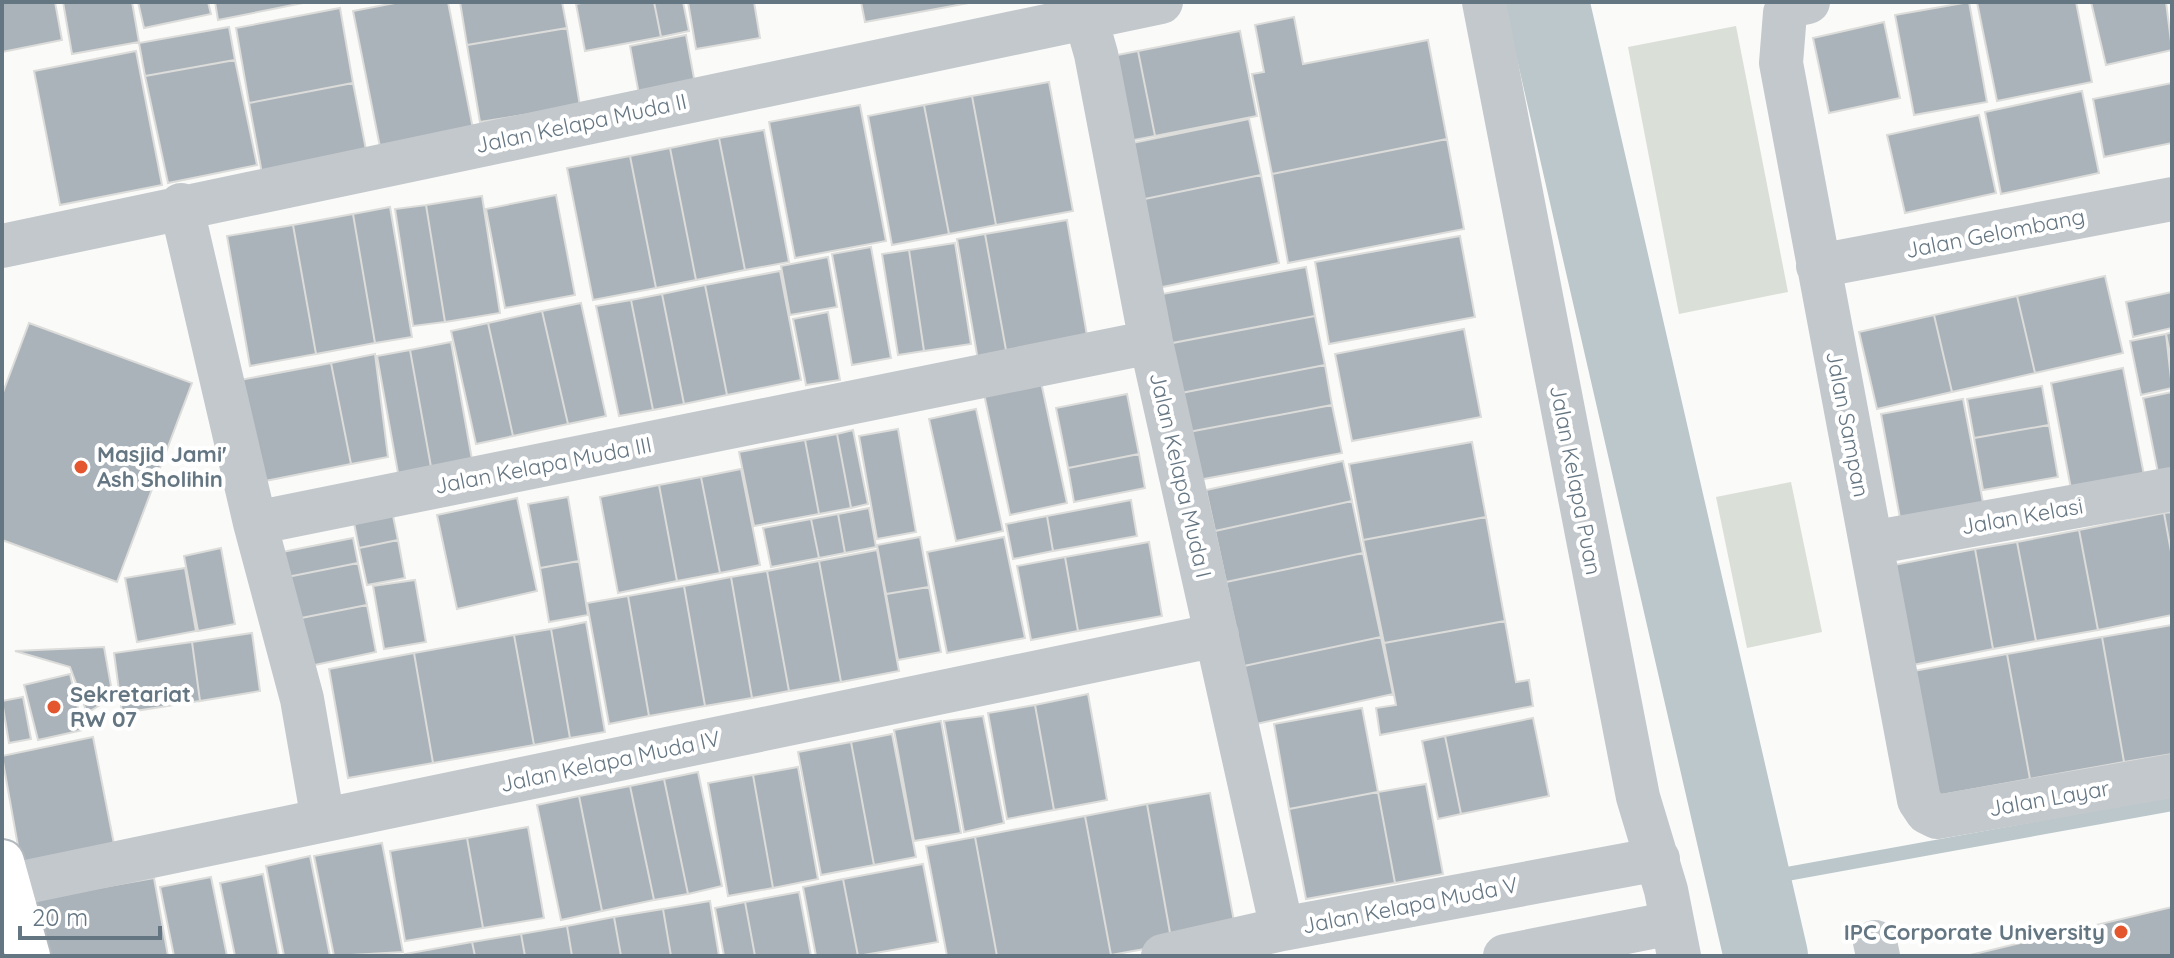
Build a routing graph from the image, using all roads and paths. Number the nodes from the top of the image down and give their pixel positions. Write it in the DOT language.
graph roads {
  1 [pos="1161,2"];
  2 [pos="1484,2"];
  3 [pos="1794,18"];
  4 [pos="1086,19"];
  5 [pos="2172,199"];
  6 [pos="181,205"];
  7 [pos="2,246"];
  8 [pos="1818,266"];
  9 [pos="1151,342"];
  10 [pos="2172,489"];
  11 [pos="255,523"];
  12 [pos="1871,543"];
  13 [pos="1217,635"];
  14 [pos="2172,776"];
  15 [pos="1927,812"];
  16 [pos="323,820"];
  17 [pos="1658,859"];
  18 [pos="4,878"];
  19 [pos="1282,929"];
  20 [pos="1675,940"];
  21 [pos="28,956"];
  22 [pos="1163,956"];
  23 [pos="1505,956"];
  1 -- 4 [label="street, Jalan Kelapa Muda II"];
  2 -- 17 [label="street, Jalan Kelapa Puan"];
  3 -- 8 [label="street, Jalan Sampan"];
  4 -- 6 [label="street, Jalan Kelapa Muda II"];
  4 -- 9 [label="street, Jalan Kelapa Muda I"];
  5 -- 8 [label="street, Jalan Gelombang"];
  6 -- 7 [label="street, Jalan Kelapa Muda II"];
  6 -- 11 [label="street"];
  8 -- 12 [label="street, Jalan Sampan"];
  9 -- 11 [label="street, Jalan Kelapa Muda III"];
  9 -- 13 [label="street, Jalan Kelapa Muda I"];
  10 -- 12 [label="street, Jalan Kelasi"];
  11 -- 16 [label="street"];
  12 -- 15 [label="street, Jalan Sampan"];
  13 -- 16 [label="street, Jalan Kelapa Muda IV"];
  13 -- 19 [label="street, Jalan Kelapa Muda I"];
  14 -- 15 [label="street, Jalan Layar"];
  16 -- 18 [label="street, Jalan Kelapa Muda IV"];
  17 -- 19 [label="street, Jalan Kelapa Muda V"];
  17 -- 20 [label="street, Jalan Kelapa Puan"];
  18 -- 21 [label="street"];
  19 -- 22 [label="street, Jalan Kelapa Muda V"];
  20 -- 23 [label="street"];
}
